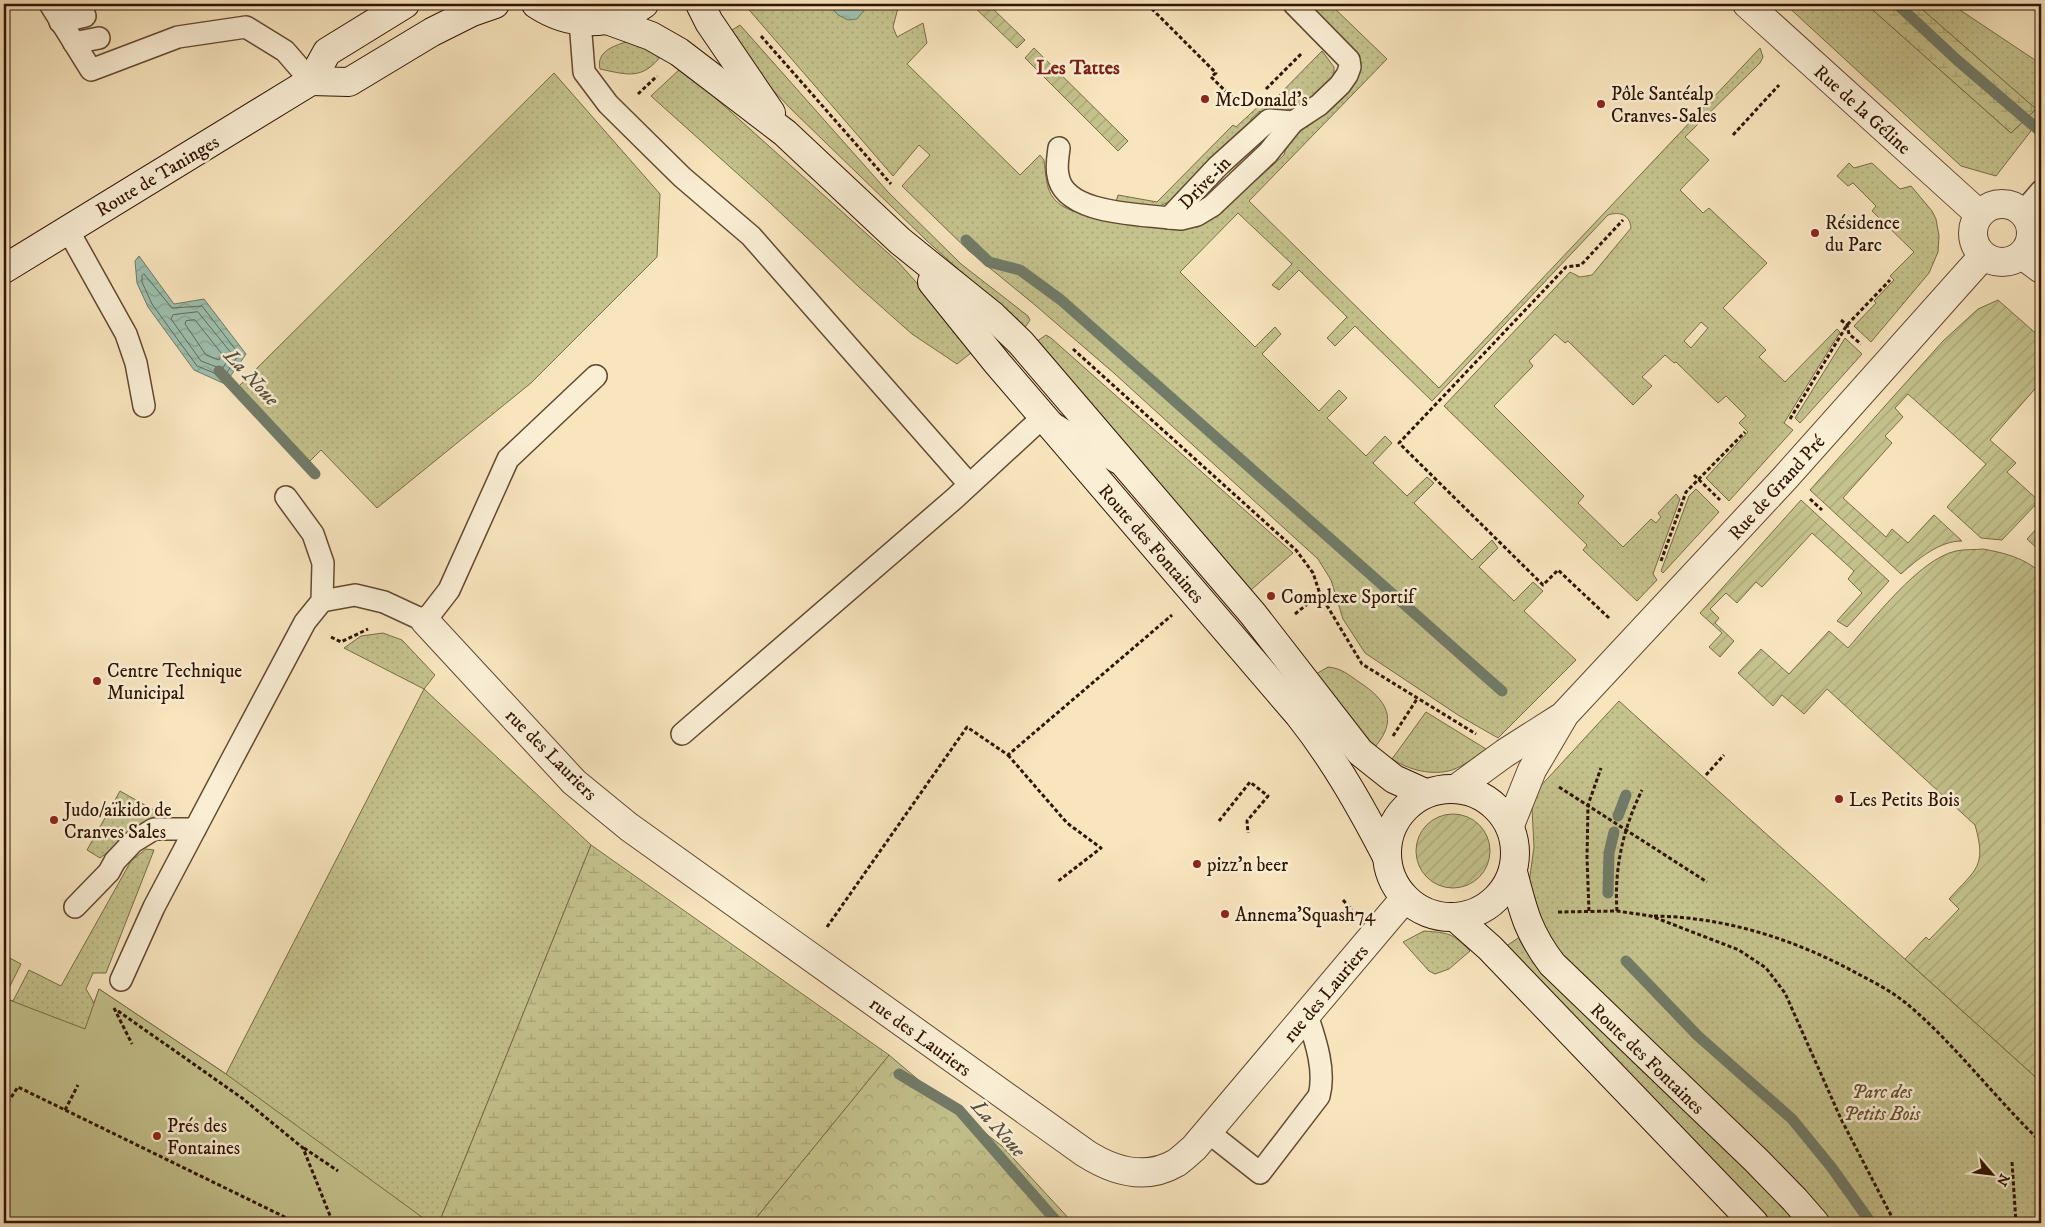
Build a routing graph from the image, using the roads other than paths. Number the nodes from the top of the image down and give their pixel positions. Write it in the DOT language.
graph roads {
  1 [pos="406,4"];
  2 [pos="495,4"];
  3 [pos="536,4"];
  4 [pos="644,4"];
  5 [pos="700,4"];
  6 [pos="1294,4"];
  7 [pos="1747,4"];
  8 [pos="55,13"];
  9 [pos="86,16"];
  10 [pos="607,20"];
  11 [pos="580,21"];
  12 [pos="99,38"];
  13 [pos="74,43"];
  14 [pos="311,81"];
  15 [pos="784,132"];
  16 [pos="1059,148"];
  17 [pos="2041,192"];
  18 [pos="2023,212"];
  19 [pos="1979,214"];
  20 [pos="68,230"];
  21 [pos="900,241"];
  22 [pos="1983,256"];
  23 [pos="2032,262"];
  24 [pos="4,269"];
  25 [pos="596,376"];
  26 [pos="144,406"];
  27 [pos="1043,417"];
  28 [pos="1128,470"];
  29 [pos="969,484"];
  30 [pos="286,497"];
  31 [pos="322,601"];
  32 [pos="425,620"];
  33 [pos="1566,714"];
  34 [pos="682,734"];
  35 [pos="1457,788"];
  36 [pos="1426,793"];
  37 [pos="1510,825"];
  38 [pos="195,829"];
  39 [pos="1387,857"];
  40 [pos="1513,872"];
  41 [pos="1406,898"];
  42 [pos="74,907"];
  43 [pos="1455,917"];
  44 [pos="121,980"];
  45 [pos="1306,1014"];
  46 [pos="1208,1132"];
  47 [pos="1754,1223"];
  48 [pos="1815,1223"];
  1 -- 14 [label="street, Route de Taninges"];
  2 -- 14 [label="street"];
  3 -- 11 [label="street"];
  4 -- 10 [label="street"];
  5 -- 15 [label="street, Route des Fontaines"];
  6 -- 16 [label="lane, Drive-in"];
  7 -- 19 [label="street, Rue de la Géline"];
  8 -- 9 [label="lane"];
  8 -- 13 [label="lane"];
  10 -- 11 [label="street"];
  10 -- 15 [label="street, Route des Fontaines"];
  11 -- 29 [label="lane"];
  12 -- 13 [label="lane"];
  13 -- 14 [label="lane"];
  14 -- 20 [label="street, Route de Taninges"];
  15 -- 21 [label="street, Route des Fontaines"];
  17 -- 18 [label="lane"];
  18 -- 19 [label="street"];
  18 -- 23 [label="street"];
  19 -- 22 [label="street"];
  20 -- 24 [label="street, Route de Taninges"];
  20 -- 26 [label="lane"];
  21 -- 27 [label="street, Route des Fontaines"];
  21 -- 28 [label="street, Route des Fontaines"];
  22 -- 23 [label="street"];
  22 -- 33 [label="street, Rue de Grand Pré"];
  25 -- 32 [label="lane"];
  27 -- 28 [label="lane"];
  27 -- 29 [label="lane"];
  27 -- 39 [label="street, Route des Fontaines"];
  28 -- 36 [label="street, Route des Fontaines"];
  29 -- 34 [label="lane"];
  30 -- 31 [label="lane"];
  31 -- 32 [label="lane"];
  31 -- 38 [label="lane"];
  32 -- 46 [label="street, rue des Lauriers"];
  33 -- 35 [label="street, Rue de Grand Pré"];
  33 -- 37 [label="street, Rue de Grand Pré"];
  35 -- 36 [label="street"];
  35 -- 37 [label="street"];
  36 -- 39 [label="street"];
  37 -- 40 [label="street"];
  38 -- 42 [label="lane"];
  38 -- 44 [label="lane"];
  39 -- 41 [label="street"];
  40 -- 43 [label="street"];
  40 -- 48 [label="street, Route des Fontaines"];
  41 -- 43 [label="street"];
  41 -- 45 [label="street, rue des Lauriers"];
  43 -- 47 [label="street, Route des Fontaines"];
  45 -- 46 [label="street, rue des Lauriers"];
  45 -- 46 [label="lane"];
}
